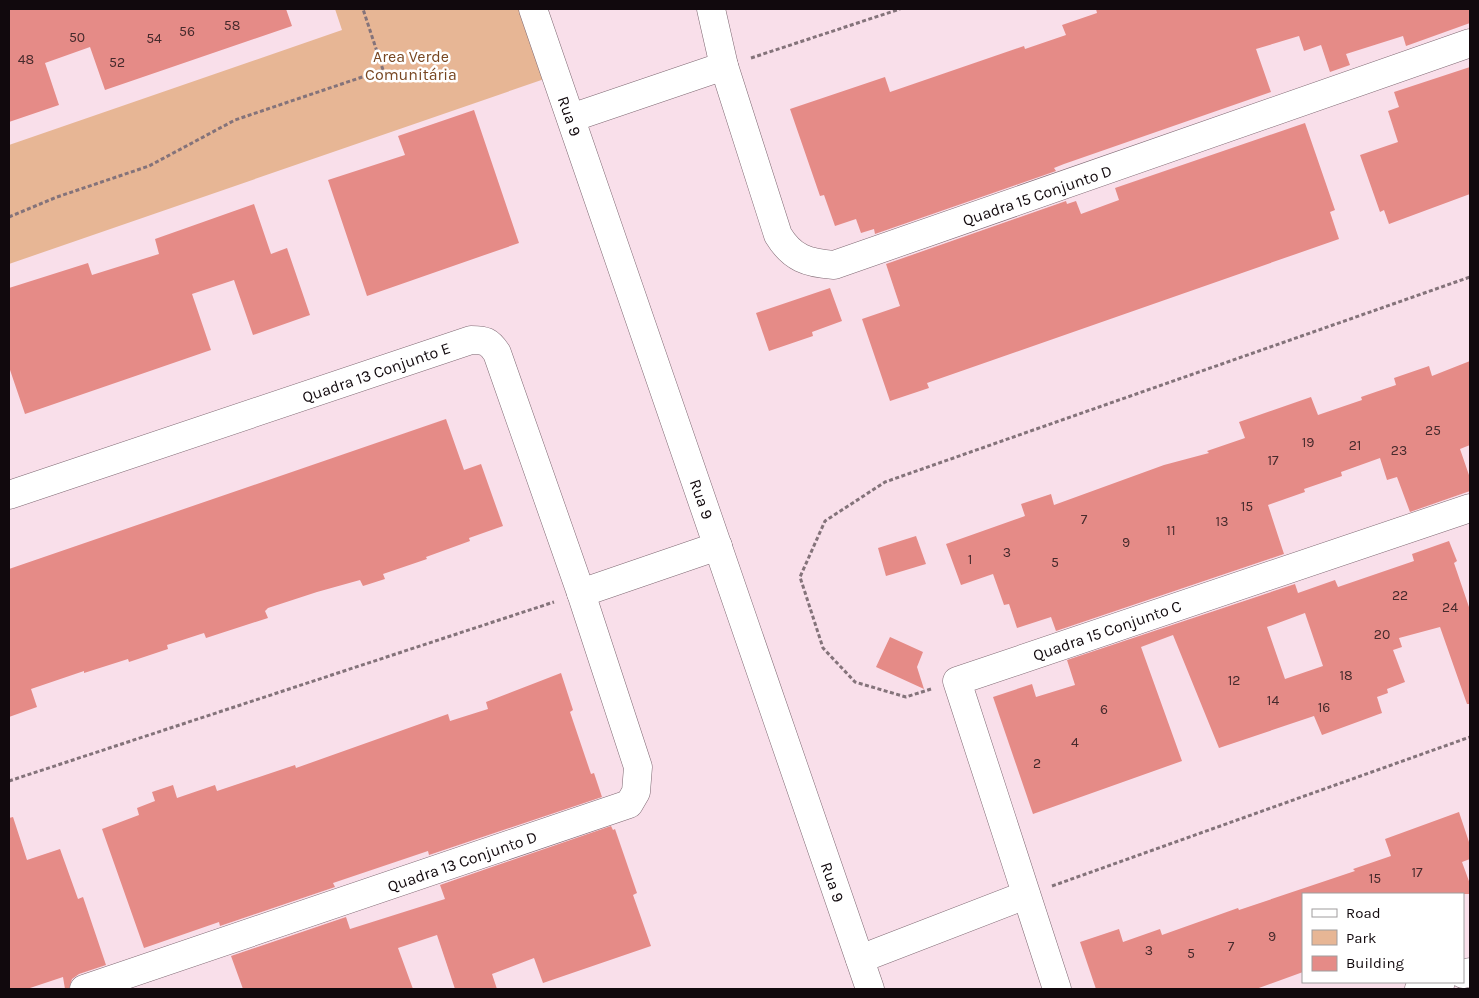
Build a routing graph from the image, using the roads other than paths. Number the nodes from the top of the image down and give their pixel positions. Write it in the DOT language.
graph roads {
  1 [pos="533,9"];
  2 [pos="711,9"];
  3 [pos="1470,44"];
  4 [pos="724,66"];
  5 [pos="571,118"];
  6 [pos="9,495"];
  7 [pos="1470,508"];
  8 [pos="718,546"];
  9 [pos="581,593"];
  10 [pos="1026,895"];
  11 [pos="860,959"];
  12 [pos="1438,983"];
  13 [pos="84,989"];
  14 [pos="870,989"];
  15 [pos="1057,989"];
  16 [pos="1419,989"];
  1 -- 5 [label="street, Rua 9"];
  2 -- 4 [label="street, Quadra 15 Conjunto D"];
  3 -- 4 [label="street, Quadra 15 Conjunto D"];
  4 -- 5 [label="street"];
  5 -- 8 [label="street, Rua 9"];
  6 -- 9 [label="street, Quadra 13 Conjunto E"];
  7 -- 10 [label="street, Quadra 15 Conjunto C"];
  8 -- 9 [label="street"];
  8 -- 11 [label="street, Rua 9"];
  9 -- 13 [label="street, Quadra 13 Conjunto D"];
  10 -- 11 [label="street"];
  10 -- 15 [label="street"];
  11 -- 14 [label="street, Rua 9"];
  12 -- 16 [label="street"];
}
